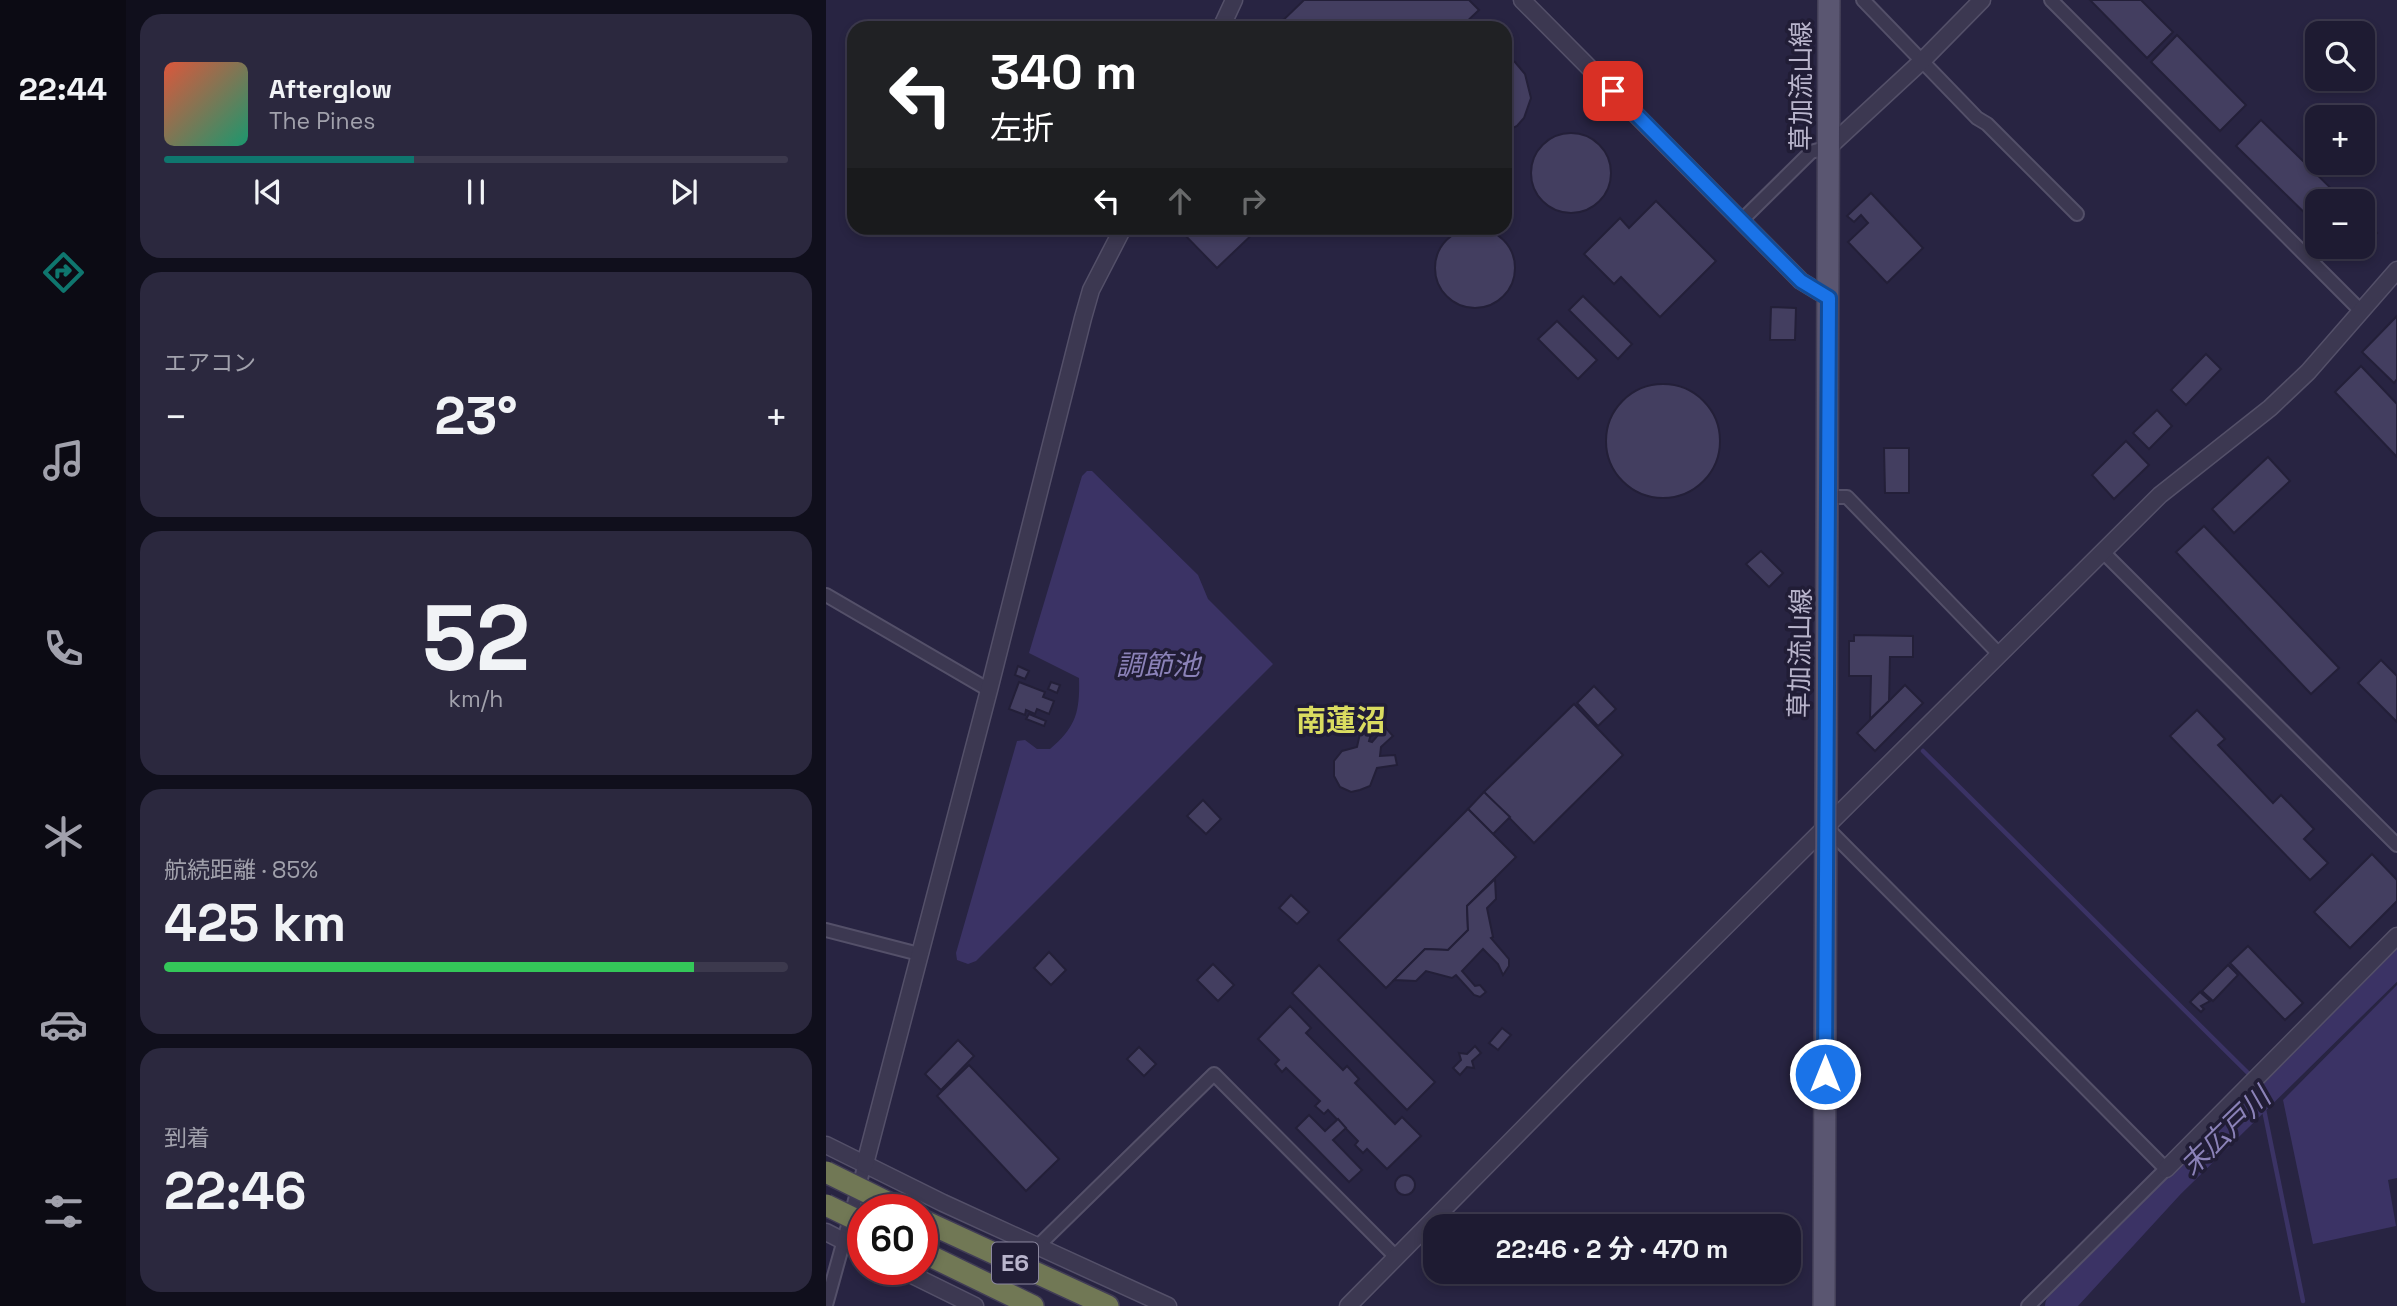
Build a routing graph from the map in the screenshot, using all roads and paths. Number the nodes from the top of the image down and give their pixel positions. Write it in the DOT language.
graph roads {
  1 [pos="1234,0"];
  2 [pos="1522,0"];
  3 [pos="1829,0"];
  4 [pos="1863,0"];
  5 [pos="1982,0"];
  6 [pos="2051,0"];
  7 [pos="1224,21"];
  8 [pos="1923,60"];
  9 [pos="1829,147"];
  10 [pos="2077,214"];
  11 [pos="1741,220"];
  12 [pos="1119,235"];
  13 [pos="2397,270"];
  14 [pos="1829,298"];
  15 [pos="2361,311"];
  16 [pos="1829,497"];
  17 [pos="2103,552"];
  18 [pos="826,595"];
  19 [pos="2000,655"];
  20 [pos="989,690"];
  21 [pos="1827,826"];
  22 [pos="2397,845"];
  23 [pos="826,930"];
  24 [pos="2397,936"];
  25 [pos="919,954"];
  26 [pos="826,1144"];
  27 [pos="865,1164"];
  28 [pos="2166,1169"];
  29 [pos="826,1172"];
  30 [pos="871,1194"];
  31 [pos="826,1205"];
  32 [pos="847,1215"];
  33 [pos="938,1227"];
  34 [pos="826,1232"];
  35 [pos="845,1242"];
  36 [pos="1038,1246"];
  37 [pos="1397,1258"];
  38 [pos="938,1260"];
  39 [pos="932,1285"];
  40 [pos="826,1305"];
  41 [pos="975,1306"];
  42 [pos="1033,1306"];
  43 [pos="1108,1306"];
  44 [pos="1168,1306"];
  45 [pos="1348,1306"];
  46 [pos="1824,1306"];
  47 [pos="2028,1306"];
  1 -- 7 [label="street"];
  2 -- 11 [label="street"];
  3 -- 9 [label="main road, 草加流山線"];
  4 -- 8 [label="street"];
  5 -- 8 [label="street"];
  6 -- 15 [label="street"];
  8 -- 9 [label="street"];
  8 -- 10 [label="street"];
  9 -- 11 [label="street"];
  9 -- 14 [label="main road, 草加流山線"];
  11 -- 14 [label="street"];
  12 -- 20 [label="street"];
  13 -- 15 [label="street"];
  14 -- 16 [label="main road, 草加流山線"];
  15 -- 17 [label="street"];
  16 -- 19 [label="street"];
  16 -- 21 [label="main road, 草加流山線"];
  17 -- 19 [label="street"];
  17 -- 22 [label="street"];
  18 -- 20 [label="street"];
  19 -- 21 [label="street"];
  20 -- 25 [label="street"];
  21 -- 28 [label="street"];
  21 -- 37 [label="street"];
  21 -- 46 [label="main road, 草加流山線"];
  23 -- 25 [label="street"];
  24 -- 28 [label="street"];
  25 -- 27 [label="street"];
  26 -- 27 [label="street"];
  27 -- 35 [label="street"];
  27 -- 36 [label="street"];
  28 -- 47 [label="street"];
  29 -- 30 [label="highway, bridge"];
  31 -- 32 [label="highway, bridge"];
  33 -- 43 [label="highway, E6"];
  34 -- 35 [label="street"];
  35 -- 40 [label="street"];
  36 -- 37 [label="street"];
  36 -- 44 [label="street"];
  37 -- 45 [label="street"];
  38 -- 42 [label="highway, E6"];
  39 -- 41 [label="street"];
}
